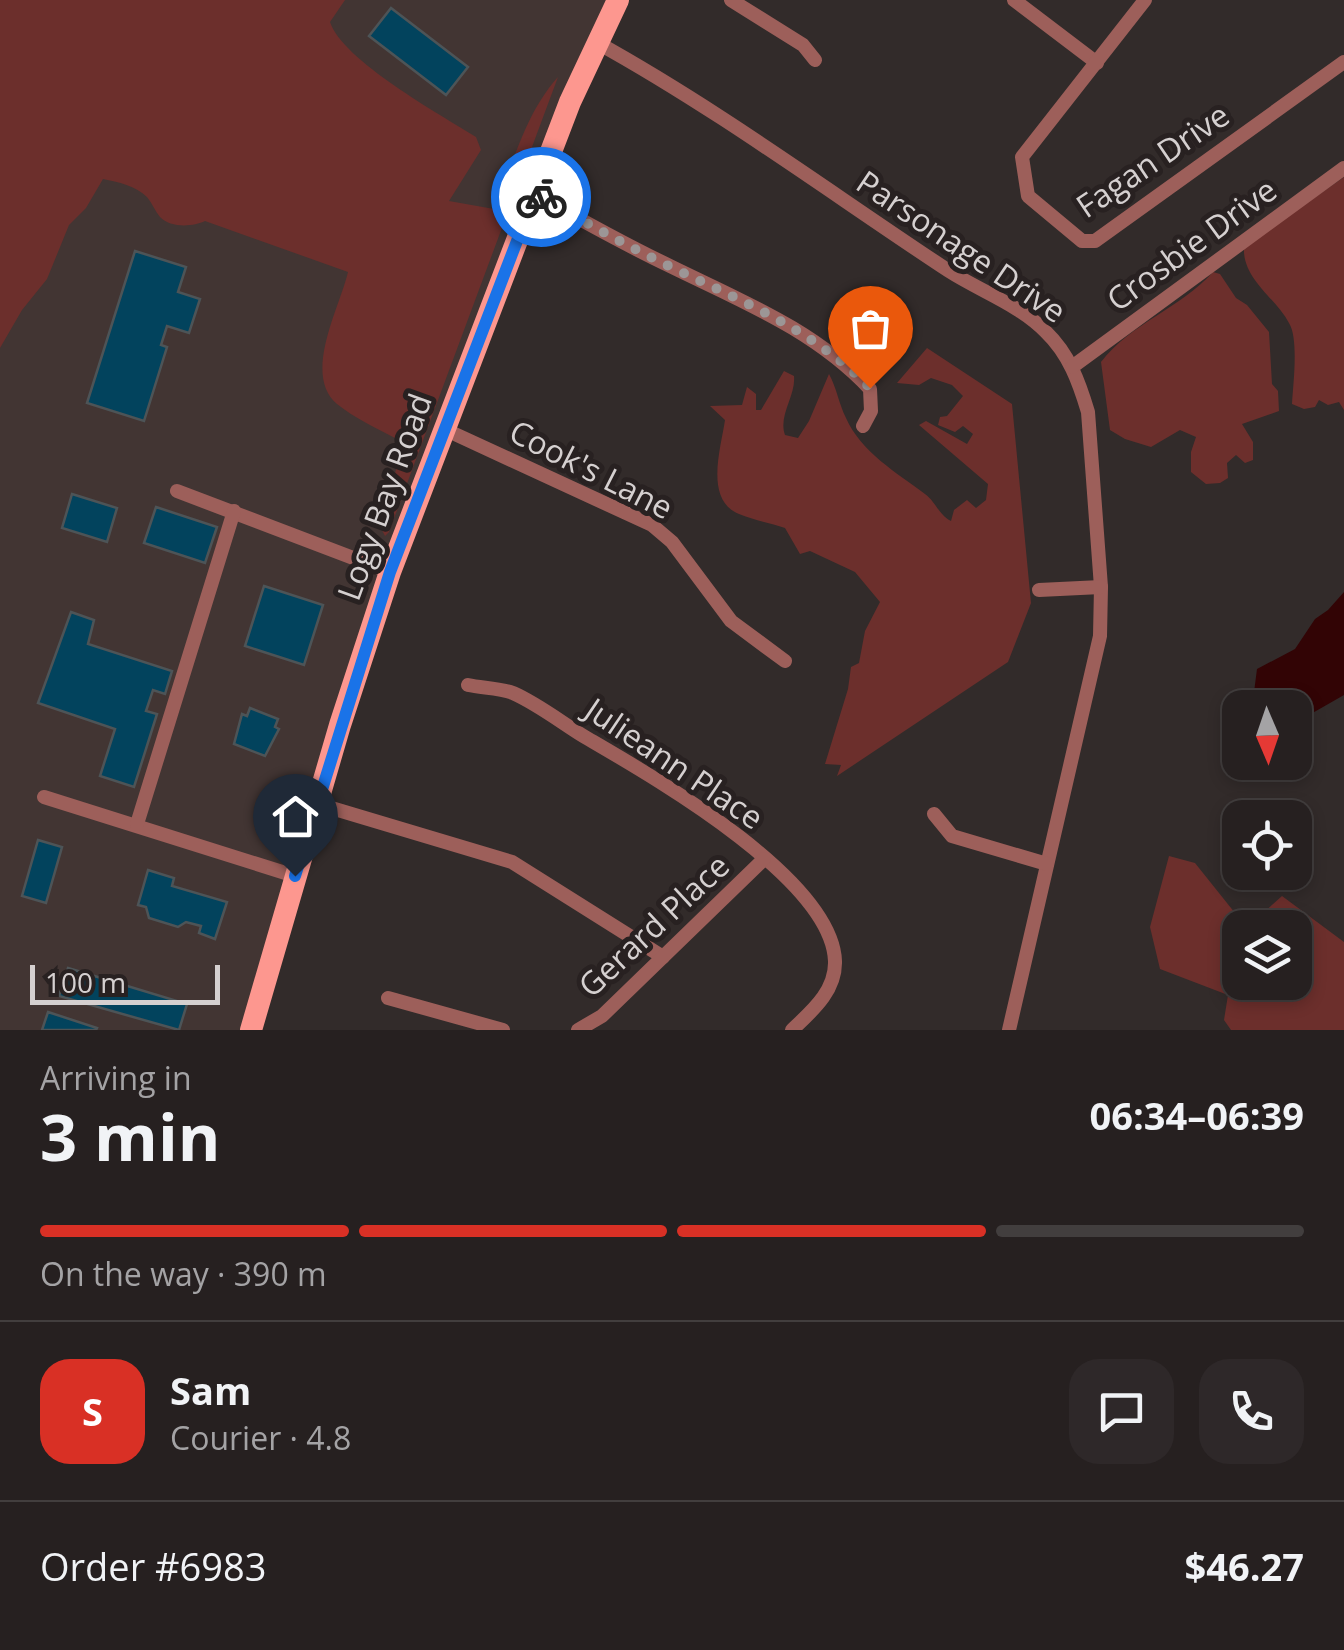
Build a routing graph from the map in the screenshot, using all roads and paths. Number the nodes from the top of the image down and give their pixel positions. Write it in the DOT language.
graph roads {
  1 [pos="618,0"];
  2 [pos="731,0"];
  3 [pos="1014,0"];
  4 [pos="1145,0"];
  5 [pos="596,42"];
  6 [pos="815,60"];
  7 [pos="1096,62"];
  8 [pos="1344,62"];
  9 [pos="1344,168"];
  10 [pos="535,194"];
  11 [pos="1072,367"];
  12 [pos="863,426"];
  13 [pos="444,429"];
  14 [pos="177,491"];
  15 [pos="234,512"];
  16 [pos="390,572"];
  17 [pos="1101,588"];
  18 [pos="1040,590"];
  19 [pos="785,661"];
  20 [pos="468,685"];
  21 [pos="44,797"];
  22 [pos="318,804"];
  23 [pos="934,814"];
  24 [pos="137,824"];
  25 [pos="764,858"];
  26 [pos="1046,864"];
  27 [pos="295,876"];
  28 [pos="663,957"];
  29 [pos="388,998"];
  30 [pos="1014,1029"];
  31 [pos="252,1030"];
  32 [pos="503,1030"];
  33 [pos="578,1030"];
  34 [pos="792,1030"];
  1 -- 5 [label="main road, Logy Bay Road"];
  2 -- 6 [label="street"];
  3 -- 7 [label="street"];
  4 -- 7 [label="street"];
  5 -- 10 [label="main road, Logy Bay Road"];
  5 -- 11 [label="street, Parsonage Drive"];
  7 -- 8 [label="street, Fagan Drive"];
  9 -- 11 [label="street, Crosbie Drive"];
  10 -- 12 [label="street"];
  10 -- 13 [label="main road, Logy Bay Road"];
  11 -- 17 [label="street, Parsonage Drive"];
  13 -- 16 [label="main road, Logy Bay Road"];
  13 -- 19 [label="street, Cook's Lane"];
  14 -- 15 [label="street"];
  15 -- 16 [label="street"];
  15 -- 24 [label="street"];
  16 -- 22 [label="main road, Logy Bay Road"];
  17 -- 18 [label="street"];
  17 -- 26 [label="street, Parsonage Drive"];
  20 -- 25 [label="street, Julieann Place"];
  21 -- 24 [label="street"];
  22 -- 27 [label="main road, Logy Bay Road"];
  22 -- 28 [label="street"];
  23 -- 26 [label="street"];
  24 -- 27 [label="street"];
  25 -- 28 [label="street, Gerard Place"];
  25 -- 34 [label="street, Julieann Place"];
  26 -- 30 [label="street, Parsonage Drive"];
  27 -- 31 [label="main road, Logy Bay Road"];
  28 -- 33 [label="street, Gerard Place"];
  29 -- 32 [label="street"];
}
